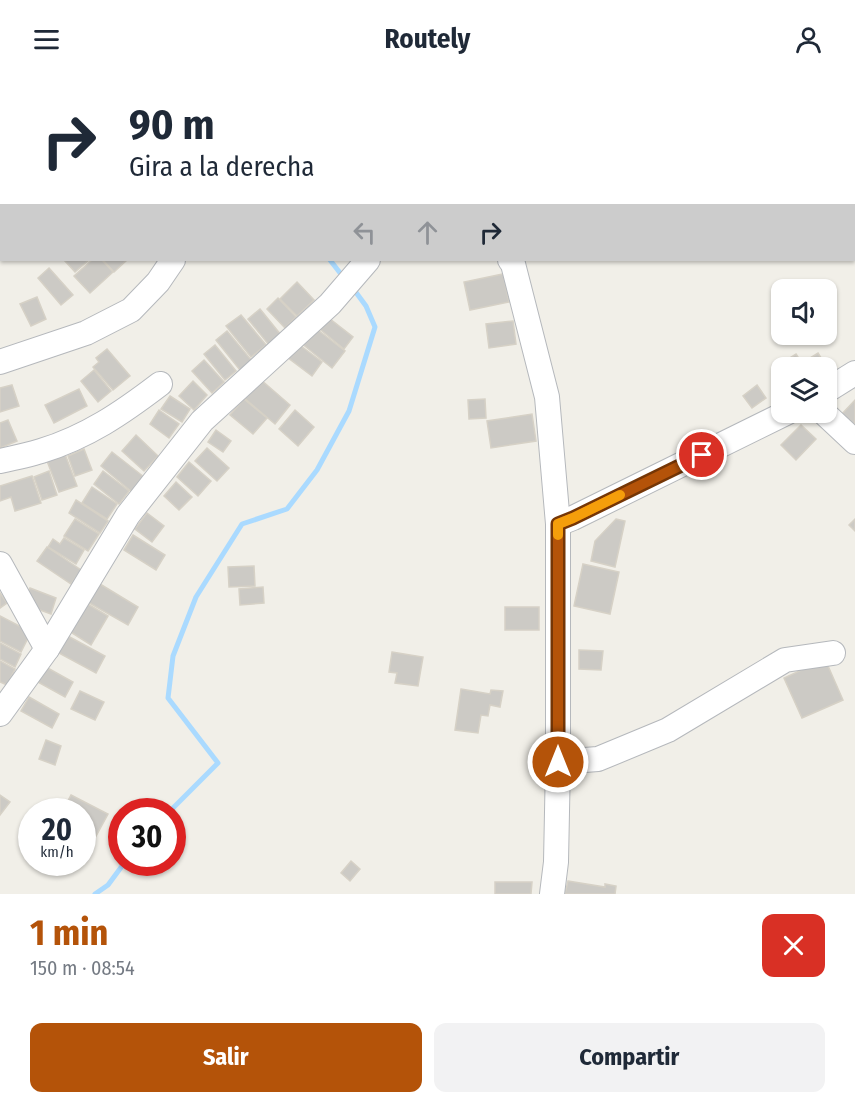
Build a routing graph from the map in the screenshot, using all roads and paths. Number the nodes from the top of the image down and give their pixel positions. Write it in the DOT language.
graph roads {
  1 [pos="172,261"];
  2 [pos="367,261"];
  3 [pos="511,261"];
  4 [pos="0,362"];
  5 [pos="855,373"];
  6 [pos="160,384"];
  7 [pos="837,384"];
  8 [pos="771,420"];
  9 [pos="835,423"];
  10 [pos="855,442"];
  11 [pos="0,461"];
  12 [pos="558,524"];
  13 [pos="0,564"];
  14 [pos="47,648"];
  15 [pos="833,653"];
  16 [pos="0,714"];
  17 [pos="558,762"];
  18 [pos="552,894"];
  1 -- 4 [label="street"];
  2 -- 14 [label="street"];
  3 -- 12 [label="street"];
  5 -- 7 [label="street"];
  6 -- 11 [label="street"];
  8 -- 12 [label="street"];
  9 -- 10 [label="street"];
  12 -- 17 [label="street"];
  13 -- 14 [label="street"];
  14 -- 16 [label="street"];
  15 -- 17 [label="street"];
  17 -- 18 [label="street"];
}
